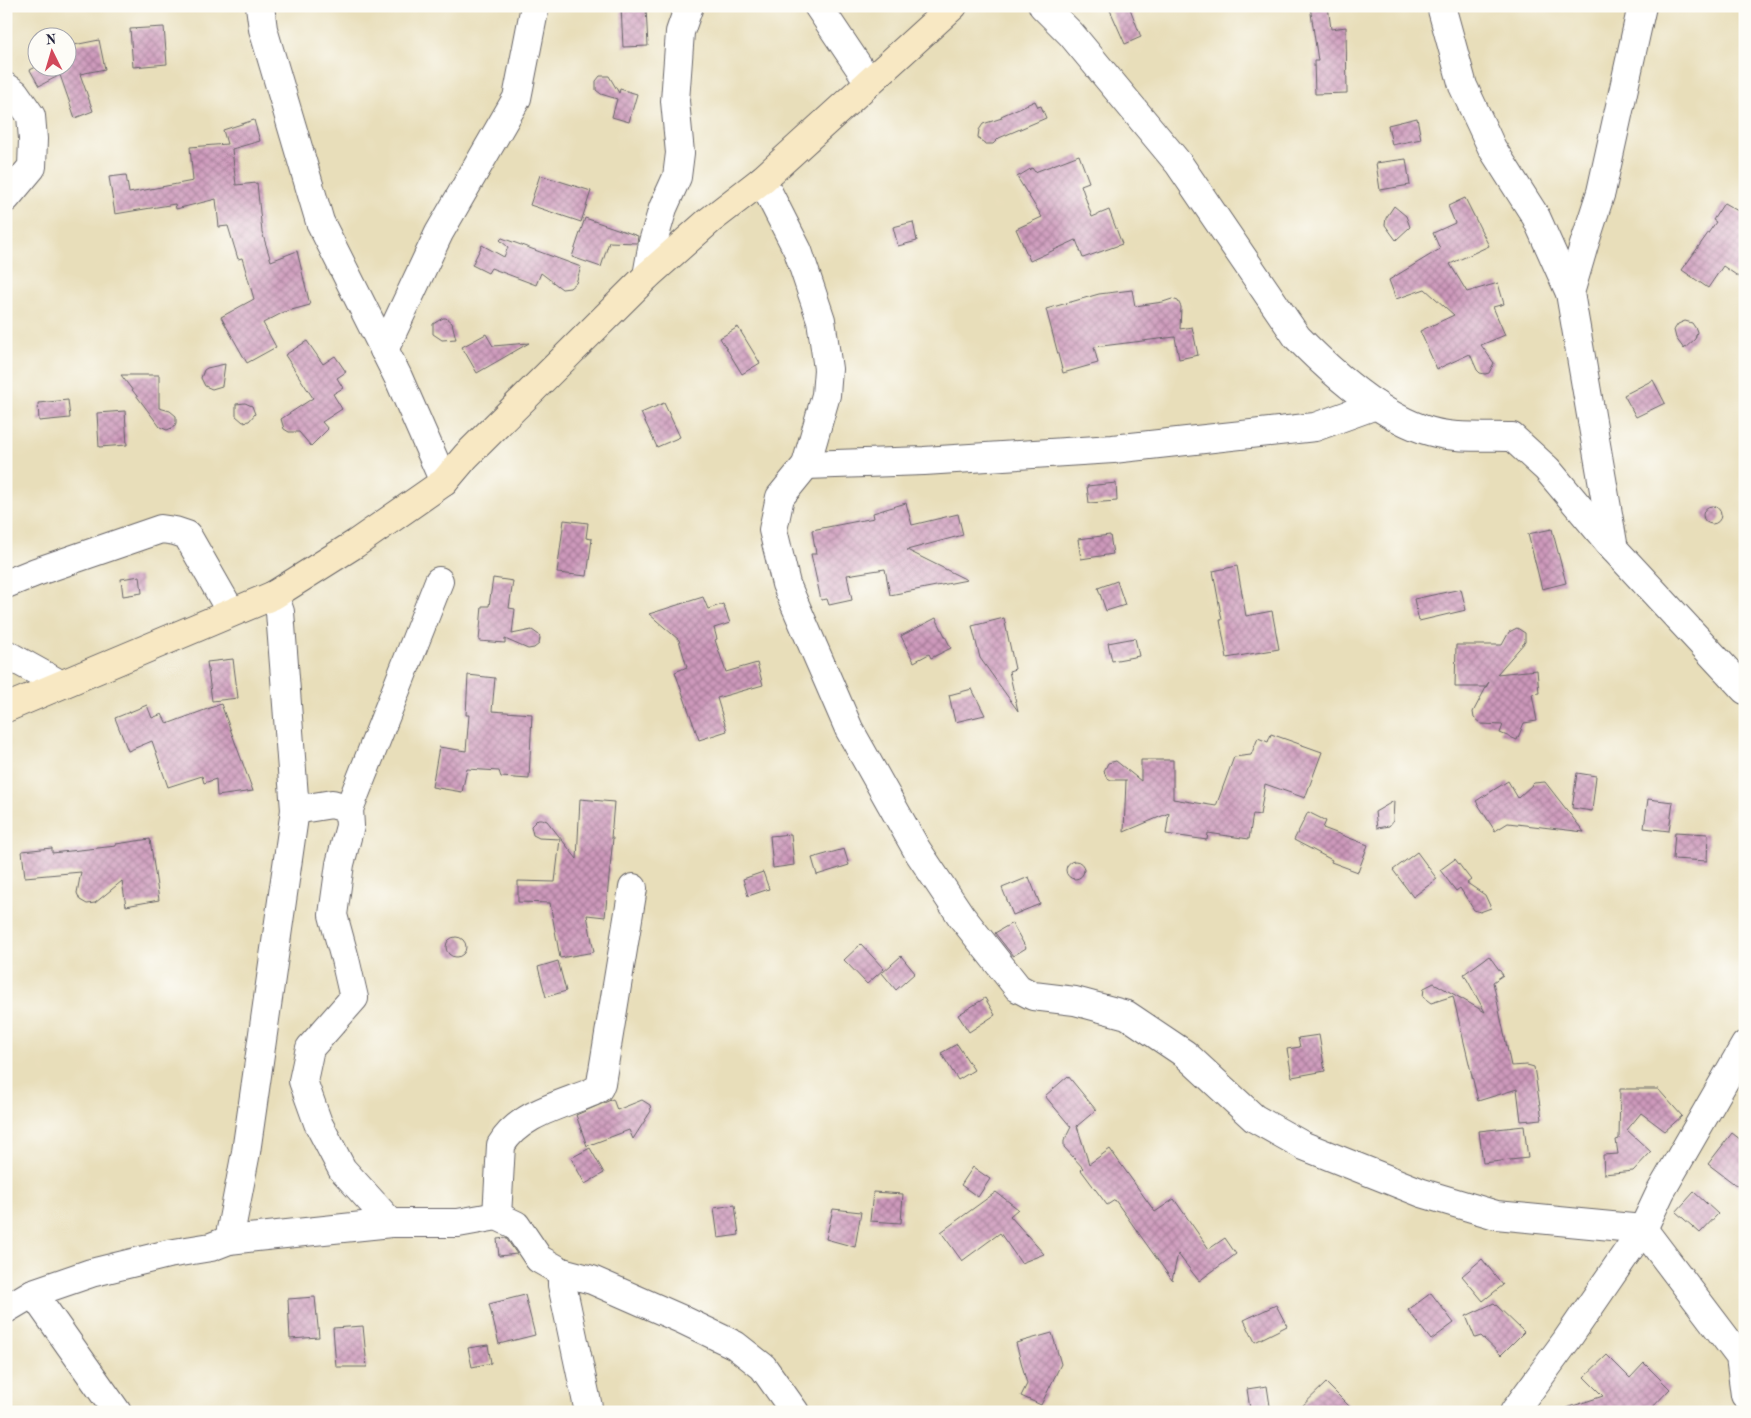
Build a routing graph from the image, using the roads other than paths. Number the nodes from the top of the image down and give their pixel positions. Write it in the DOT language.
graph roads {
  1 [pos="260,6"];
  2 [pos="535,6"];
  3 [pos="689,6"];
  4 [pos="818,6"];
  5 [pos="953,6"];
  6 [pos="1043,6"];
  7 [pos="1441,6"];
  8 [pos="1642,6"];
  9 [pos="869,82"];
  10 [pos="6,87"];
  11 [pos="762,180"];
  12 [pos="6,198"];
  13 [pos="646,276"];
  14 [pos="1570,293"];
  15 [pos="384,350"];
  16 [pos="1376,405"];
  17 [pos="806,465"];
  18 [pos="444,482"];
  19 [pos="1615,550"];
  20 [pos="439,581"];
  21 [pos="6,584"];
  22 [pos="274,594"];
  23 [pos="231,612"];
  24 [pos="6,654"];
  25 [pos="60,684"];
  26 [pos="1745,690"];
  27 [pos="6,708"];
  28 [pos="349,809"];
  29 [pos="295,810"];
  30 [pos="633,888"];
  31 [pos="1745,1045"];
  32 [pos="497,1216"];
  33 [pos="391,1223"];
  34 [pos="1642,1229"];
  35 [pos="229,1240"];
  36 [pos="562,1272"];
  37 [pos="33,1293"];
  38 [pos="6,1309"];
  39 [pos="1745,1395"];
  40 [pos="117,1412"];
  41 [pos="589,1412"];
  42 [pos="795,1412"];
  43 [pos="1514,1412"];
  1 -- 15 [label="street"];
  2 -- 15 [label="street"];
  3 -- 13 [label="street"];
  4 -- 9 [label="street"];
  5 -- 9 [label="street"];
  6 -- 16 [label="street"];
  7 -- 14 [label="street"];
  8 -- 14 [label="street"];
  9 -- 11 [label="street"];
  10 -- 12 [label="street"];
  11 -- 13 [label="street"];
  11 -- 17 [label="street"];
  13 -- 18 [label="street"];
  14 -- 19 [label="street"];
  15 -- 18 [label="street"];
  16 -- 17 [label="street"];
  16 -- 19 [label="street"];
  17 -- 34 [label="street"];
  18 -- 22 [label="street"];
  19 -- 26 [label="street"];
  20 -- 28 [label="street"];
  21 -- 23 [label="street"];
  22 -- 23 [label="street"];
  22 -- 29 [label="street"];
  23 -- 25 [label="street"];
  24 -- 25 [label="street"];
  25 -- 27 [label="street"];
  28 -- 29 [label="street"];
  28 -- 33 [label="street"];
  29 -- 35 [label="street"];
  30 -- 32 [label="street"];
  31 -- 34 [label="street"];
  32 -- 33 [label="street"];
  32 -- 36 [label="street"];
  33 -- 35 [label="street"];
  34 -- 39 [label="street"];
  34 -- 43 [label="street"];
  35 -- 37 [label="street"];
  36 -- 41 [label="street"];
  36 -- 42 [label="street"];
  37 -- 38 [label="street"];
  37 -- 40 [label="street"];
}
